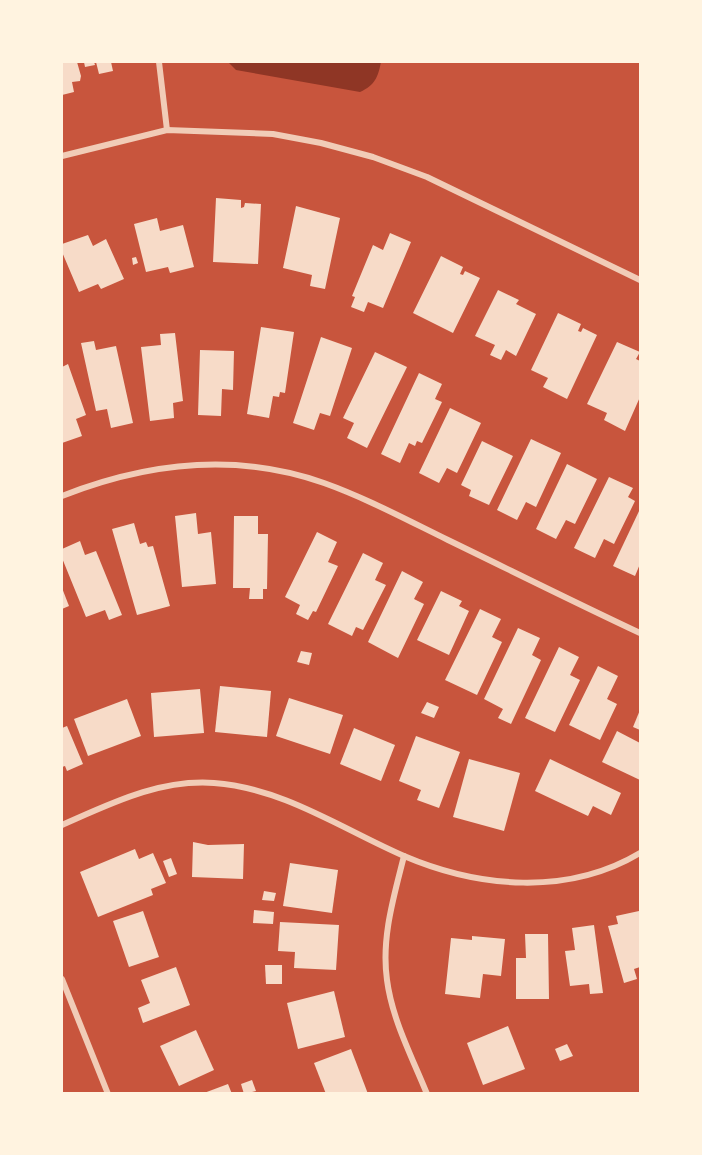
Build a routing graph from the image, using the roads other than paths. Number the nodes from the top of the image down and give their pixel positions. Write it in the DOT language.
graph roads {
  1 [pos="159,62"];
  2 [pos="167,130"];
  3 [pos="62,156"];
  4 [pos="640,280"];
  5 [pos="62,496"];
  6 [pos="640,633"];
  7 [pos="62,825"];
  8 [pos="640,853"];
  9 [pos="404,856"];
  10 [pos="62,979"];
  11 [pos="108,1094"];
  12 [pos="427,1094"];
  1 -- 2 [label="street"];
  2 -- 3 [label="street"];
  2 -- 4 [label="street"];
  5 -- 6 [label="street"];
  7 -- 9 [label="street"];
  8 -- 9 [label="street"];
  9 -- 12 [label="street"];
  10 -- 11 [label="street"];
}
